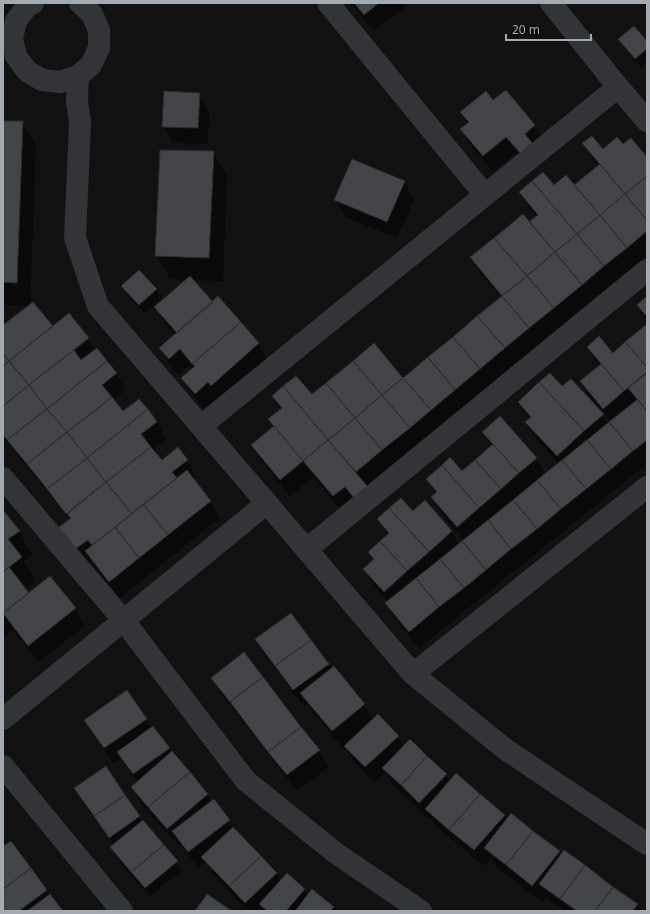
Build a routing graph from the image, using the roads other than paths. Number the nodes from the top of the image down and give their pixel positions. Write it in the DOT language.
graph roads {
  1 [pos="80,3"];
  2 [pos="328,3"];
  3 [pos="551,3"];
  4 [pos="28,4"];
  5 [pos="78,76"];
  6 [pos="618,87"];
  7 [pos="647,121"];
  8 [pos="485,195"];
  9 [pos="647,270"];
  10 [pos="201,426"];
  11 [pos="3,478"];
  12 [pos="647,487"];
  13 [pos="267,503"];
  14 [pos="307,549"];
  15 [pos="124,621"];
  16 [pos="413,674"];
  17 [pos="3,719"];
  18 [pos="3,766"];
  19 [pos="647,844"];
  20 [pos="122,911"];
  21 [pos="421,911"];
  1 -- 5 [label="street"];
  2 -- 8 [label="street"];
  3 -- 6 [label="street"];
  4 -- 5 [label="street"];
  5 -- 10 [label="street"];
  6 -- 7 [label="street"];
  6 -- 8 [label="street"];
  8 -- 10 [label="street"];
  9 -- 14 [label="street"];
  10 -- 13 [label="street"];
  11 -- 15 [label="street"];
  12 -- 16 [label="street"];
  13 -- 14 [label="street"];
  13 -- 15 [label="street"];
  14 -- 16 [label="street"];
  15 -- 17 [label="street"];
  15 -- 21 [label="street"];
  16 -- 19 [label="street"];
  18 -- 20 [label="street"];
}
